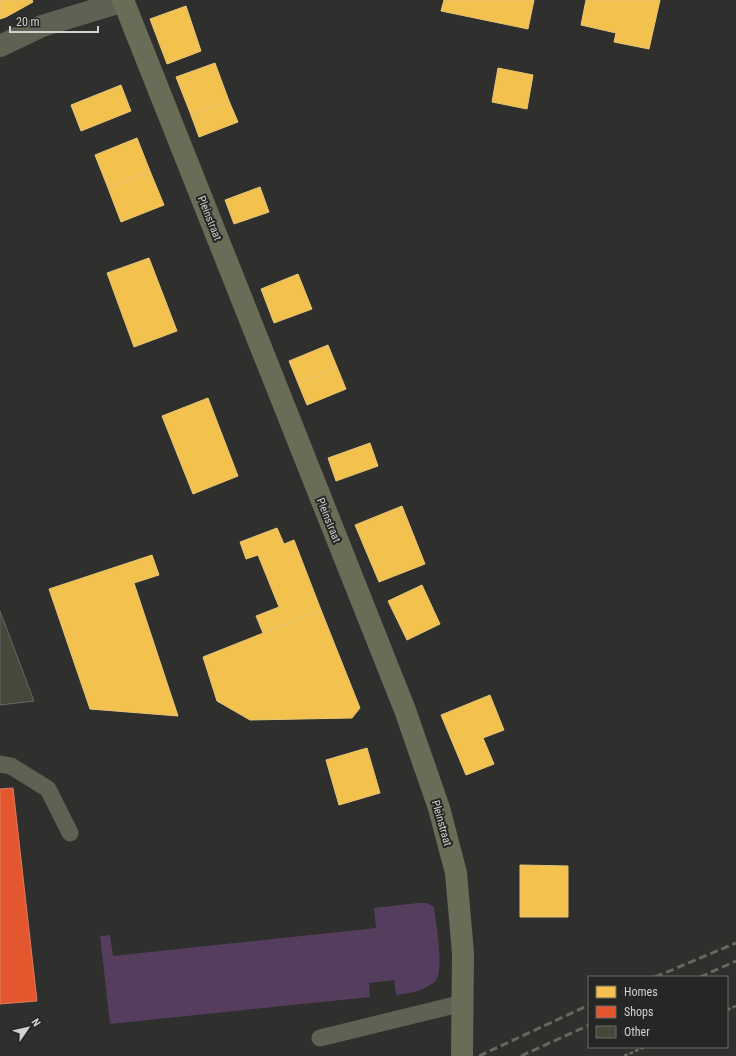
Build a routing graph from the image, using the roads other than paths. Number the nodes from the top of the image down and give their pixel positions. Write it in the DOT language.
graph roads {
  1 [pos="123,1"];
  2 [pos="0,46"];
  3 [pos="0,764"];
  4 [pos="70,833"];
  5 [pos="463,1003"];
  6 [pos="320,1038"];
  7 [pos="462,1056"];
  1 -- 2 [label="street"];
  1 -- 5 [label="street, Pleinstraat"];
  3 -- 4 [label="lane"];
  5 -- 6 [label="lane"];
  5 -- 7 [label="street, Pleinstraat"];
}
